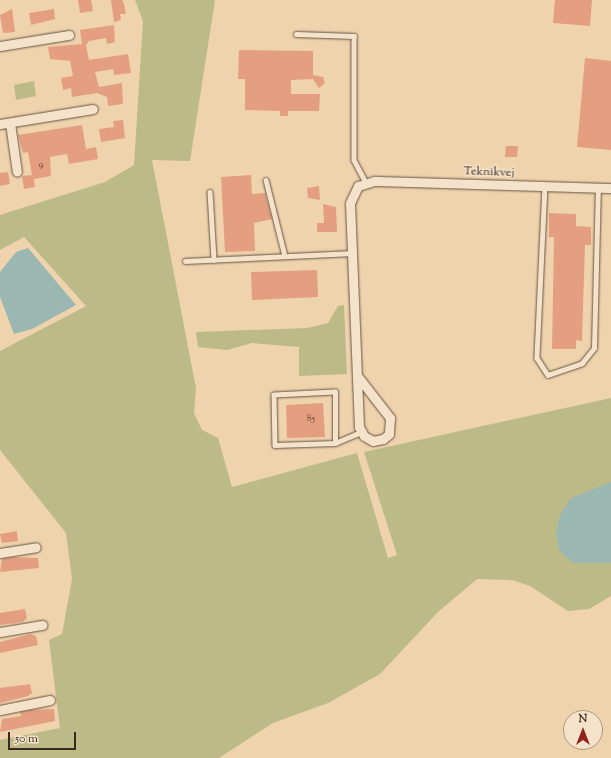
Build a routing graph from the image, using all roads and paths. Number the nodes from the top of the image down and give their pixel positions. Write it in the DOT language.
graph roads {
  1 [pos="296,34"];
  2 [pos="69,35"];
  3 [pos="0,46"];
  4 [pos="93,110"];
  5 [pos="10,123"];
  6 [pos="0,124"];
  7 [pos="17,172"];
  8 [pos="266,180"];
  9 [pos="366,183"];
  10 [pos="545,186"];
  11 [pos="598,187"];
  12 [pos="611,188"];
  13 [pos="210,192"];
  14 [pos="353,253"];
  15 [pos="285,256"];
  16 [pos="214,260"];
  17 [pos="185,261"];
  18 [pos="359,378"];
  19 [pos="362,432"];
  20 [pos="335,443"];
  21 [pos="36,547"];
  22 [pos="0,553"];
  23 [pos="42,625"];
  24 [pos="0,632"];
  25 [pos="50,700"];
  26 [pos="0,710"];
  1 -- 9 [label="lane"];
  2 -- 3 [label="street"];
  4 -- 5 [label="street"];
  5 -- 6 [label="street"];
  5 -- 7 [label="street"];
  8 -- 15 [label="lane"];
  9 -- 10 [label="street, Teknikvej"];
  9 -- 14 [label="street"];
  10 -- 11 [label="street, Teknikvej"];
  10 -- 11 [label="lane"];
  11 -- 12 [label="street, Teknikvej"];
  13 -- 16 [label="lane"];
  14 -- 15 [label="lane"];
  14 -- 18 [label="street"];
  15 -- 16 [label="lane"];
  16 -- 17 [label="lane"];
  18 -- 19 [label="street"];
  18 -- 19 [label="street"];
  19 -- 20 [label="lane"];
  20 -- 20 [label="lane"];
  21 -- 22 [label="street"];
  23 -- 24 [label="street"];
  25 -- 26 [label="street"];
}
